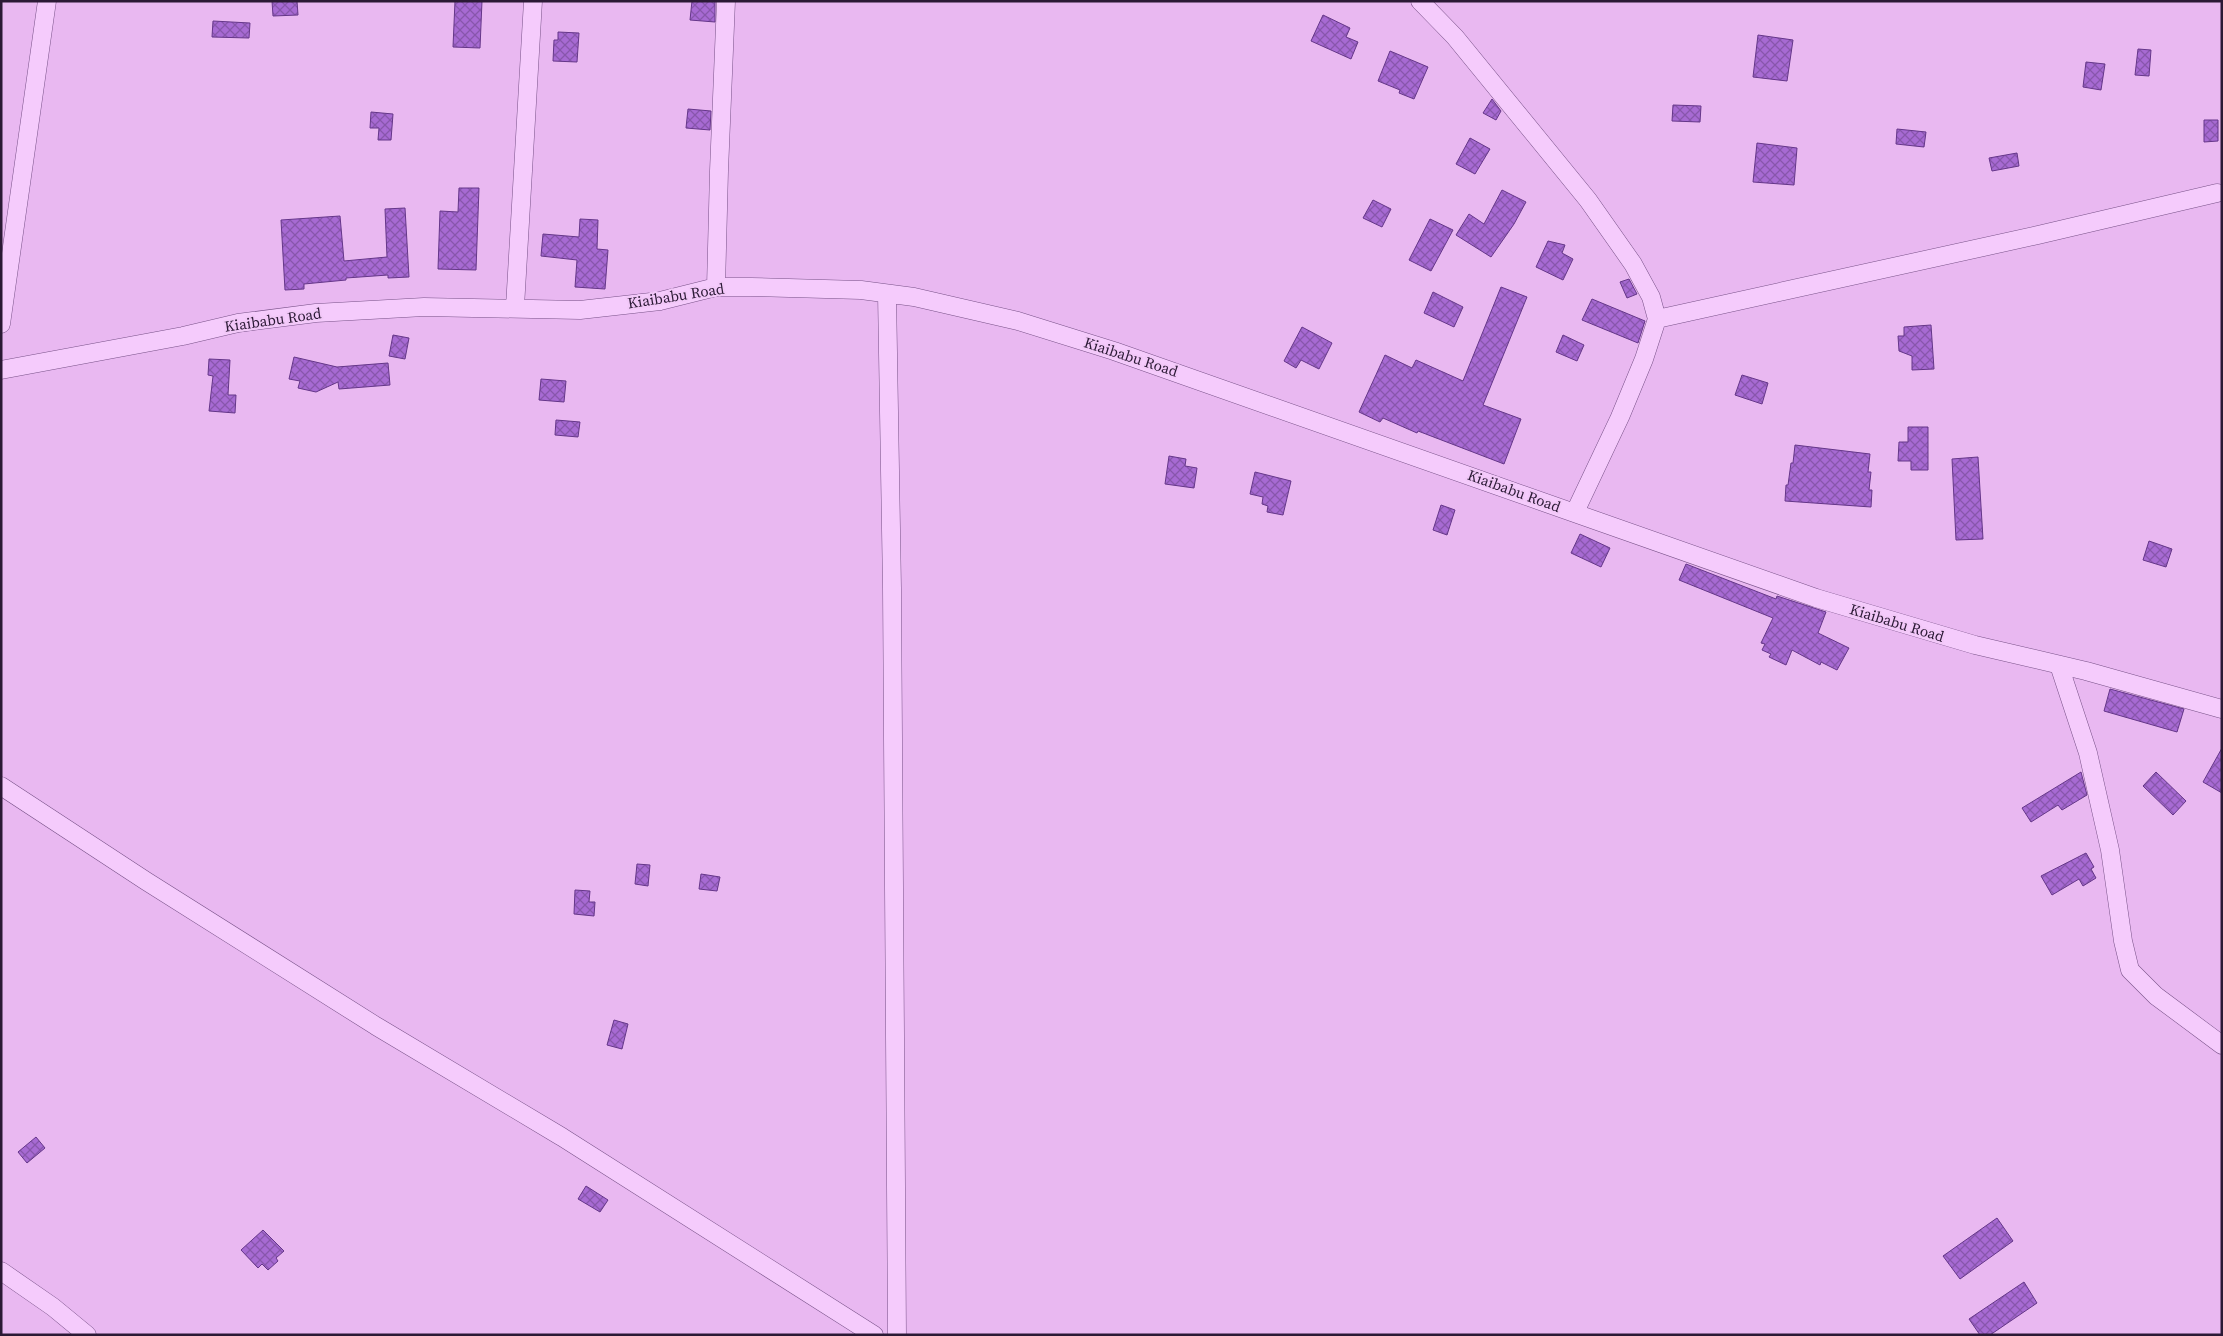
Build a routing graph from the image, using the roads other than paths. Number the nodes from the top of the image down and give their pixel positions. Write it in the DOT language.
graph roads {
  1 [pos="47,1"];
  2 [pos="533,1"];
  3 [pos="726,1"];
  4 [pos="1420,1"];
  5 [pos="2217,193"];
  6 [pos="716,288"];
  7 [pos="887,294"];
  8 [pos="515,307"];
  9 [pos="1657,319"];
  10 [pos="1,324"];
  11 [pos="1,370"];
  12 [pos="1575,512"];
  13 [pos="2059,665"];
  14 [pos="2222,709"];
  15 [pos="1,786"];
  16 [pos="2222,1045"];
  17 [pos="1,1272"];
  18 [pos="87,1335"];
  19 [pos="874,1335"];
  20 [pos="897,1335"];
  1 -- 10 [label="street"];
  2 -- 8 [label="street"];
  3 -- 6 [label="street"];
  4 -- 9 [label="street"];
  5 -- 9 [label="street"];
  6 -- 7 [label="street, Kiaibabu Road"];
  6 -- 8 [label="street, Kiaibabu Road"];
  7 -- 12 [label="street, Kiaibabu Road"];
  7 -- 20 [label="street"];
  8 -- 11 [label="street, Kiaibabu Road"];
  9 -- 12 [label="street"];
  12 -- 13 [label="street, Kiaibabu Road"];
  13 -- 14 [label="street, Kiaibabu Road"];
  13 -- 16 [label="street"];
  15 -- 19 [label="street"];
  17 -- 18 [label="street"];
}
